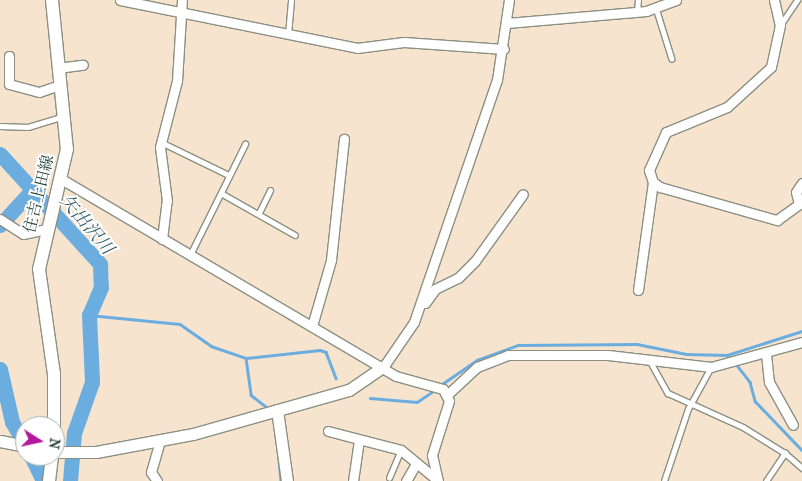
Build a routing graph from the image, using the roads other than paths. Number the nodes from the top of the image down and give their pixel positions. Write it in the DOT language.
graph roads {
  1 [pos="52,0"];
  2 [pos="120,0"];
  3 [pos="182,0"];
  4 [pos="291,0"];
  5 [pos="509,0"];
  6 [pos="638,0"];
  7 [pos="676,0"];
  8 [pos="774,0"];
  9 [pos="797,0"];
  10 [pos="656,8"];
  11 [pos="181,11"];
  12 [pos="637,12"];
  13 [pos="507,23"];
  14 [pos="780,25"];
  15 [pos="288,34"];
  16 [pos="504,49"];
  17 [pos="9,56"];
  18 [pos="672,59"];
  19 [pos="83,65"];
  20 [pos="56,68"];
  21 [pos="5,85"];
  22 [pos="59,85"];
  23 [pos="64,116"];
  24 [pos="0,126"];
  25 [pos="344,139"];
  26 [pos="162,142"];
  27 [pos="244,144"];
  28 [pos="229,175"];
  29 [pos="63,180"];
  30 [pos="652,182"];
  31 [pos="802,183"];
  32 [pos="270,190"];
  33 [pos="221,193"];
  34 [pos="523,194"];
  35 [pos="801,203"];
  36 [pos="259,213"];
  37 [pos="2,222"];
  38 [pos="48,224"];
  39 [pos="295,235"];
  40 [pos="162,239"];
  41 [pos="190,255"];
  42 [pos="638,290"];
  43 [pos="419,308"];
  44 [pos="312,326"];
  45 [pos="802,342"];
  46 [pos="766,354"];
  47 [pos="649,358"];
  48 [pos="384,366"];
  49 [pos="711,367"];
  50 [pos="448,394"];
  51 [pos="690,406"];
  52 [pos="277,410"];
  53 [pos="54,416"];
  54 [pos="793,425"];
  55 [pos="328,431"];
  56 [pos="160,440"];
  57 [pos="359,440"];
  58 [pos="0,441"];
  59 [pos="15,444"];
  60 [pos="401,450"];
  61 [pos="65,452"];
  62 [pos="785,453"];
  63 [pos="416,464"];
  64 [pos="51,466"];
  65 [pos="802,468"];
  66 [pos="389,478"];
  67 [pos="437,480"];
  68 [pos="49,481"];
  69 [pos="157,481"];
  70 [pos="287,481"];
  71 [pos="353,481"];
  72 [pos="406,481"];
  73 [pos="664,481"];
  74 [pos="766,481"];
  1 -- 20 [label="main road, 住吉上田線"];
  2 -- 11 [label="street"];
  3 -- 11 [label="street"];
  4 -- 15 [label="lane"];
  5 -- 13 [label="street"];
  6 -- 12 [label="lane"];
  7 -- 10 [label="street"];
  8 -- 14 [label="street"];
  9 -- 14 [label="lane"];
  10 -- 12 [label="street"];
  10 -- 18 [label="lane"];
  11 -- 15 [label="street"];
  11 -- 26 [label="street"];
  12 -- 13 [label="street"];
  13 -- 16 [label="street"];
  14 -- 30 [label="street"];
  15 -- 16 [label="street"];
  16 -- 43 [label="street"];
  17 -- 21 [label="street"];
  19 -- 20 [label="street"];
  20 -- 22 [label="main road, 住吉上田線"];
  21 -- 22 [label="street"];
  22 -- 23 [label="main road, 住吉上田線"];
  23 -- 24 [label="lane"];
  23 -- 29 [label="main road, 住吉上田線"];
  25 -- 44 [label="street"];
  26 -- 28 [label="lane"];
  26 -- 40 [label="street"];
  27 -- 28 [label="lane"];
  28 -- 33 [label="lane"];
  29 -- 38 [label="main road, 住吉上田線"];
  29 -- 40 [label="street"];
  30 -- 35 [label="street"];
  30 -- 42 [label="street"];
  31 -- 35 [label="street"];
  32 -- 36 [label="lane"];
  33 -- 36 [label="lane"];
  33 -- 41 [label="lane"];
  34 -- 43 [label="street"];
  36 -- 39 [label="lane"];
  37 -- 38 [label="street"];
  38 -- 53 [label="main road, 住吉上田線"];
  40 -- 41 [label="street"];
  41 -- 44 [label="street"];
  43 -- 48 [label="street"];
  44 -- 48 [label="street"];
  45 -- 46 [label="street"];
  46 -- 49 [label="street"];
  46 -- 54 [label="street"];
  47 -- 49 [label="street"];
  47 -- 50 [label="street"];
  47 -- 51 [label="lane"];
  48 -- 50 [label="street"];
  48 -- 52 [label="street"];
  49 -- 51 [label="lane"];
  50 -- 67 [label="street"];
  51 -- 62 [label="lane"];
  51 -- 73 [label="lane"];
  52 -- 56 [label="street"];
  52 -- 70 [label="street"];
  55 -- 57 [label="street"];
  56 -- 61 [label="street"];
  56 -- 69 [label="street"];
  57 -- 60 [label="street"];
  57 -- 71 [label="street"];
  58 -- 59 [label="street"];
  60 -- 63 [label="street"];
  60 -- 66 [label="lane"];
  62 -- 65 [label="lane"];
  62 -- 74 [label="lane"];
  63 -- 67 [label="street"];
  63 -- 72 [label="street"];
  64 -- 68 [label="main road"];
}
